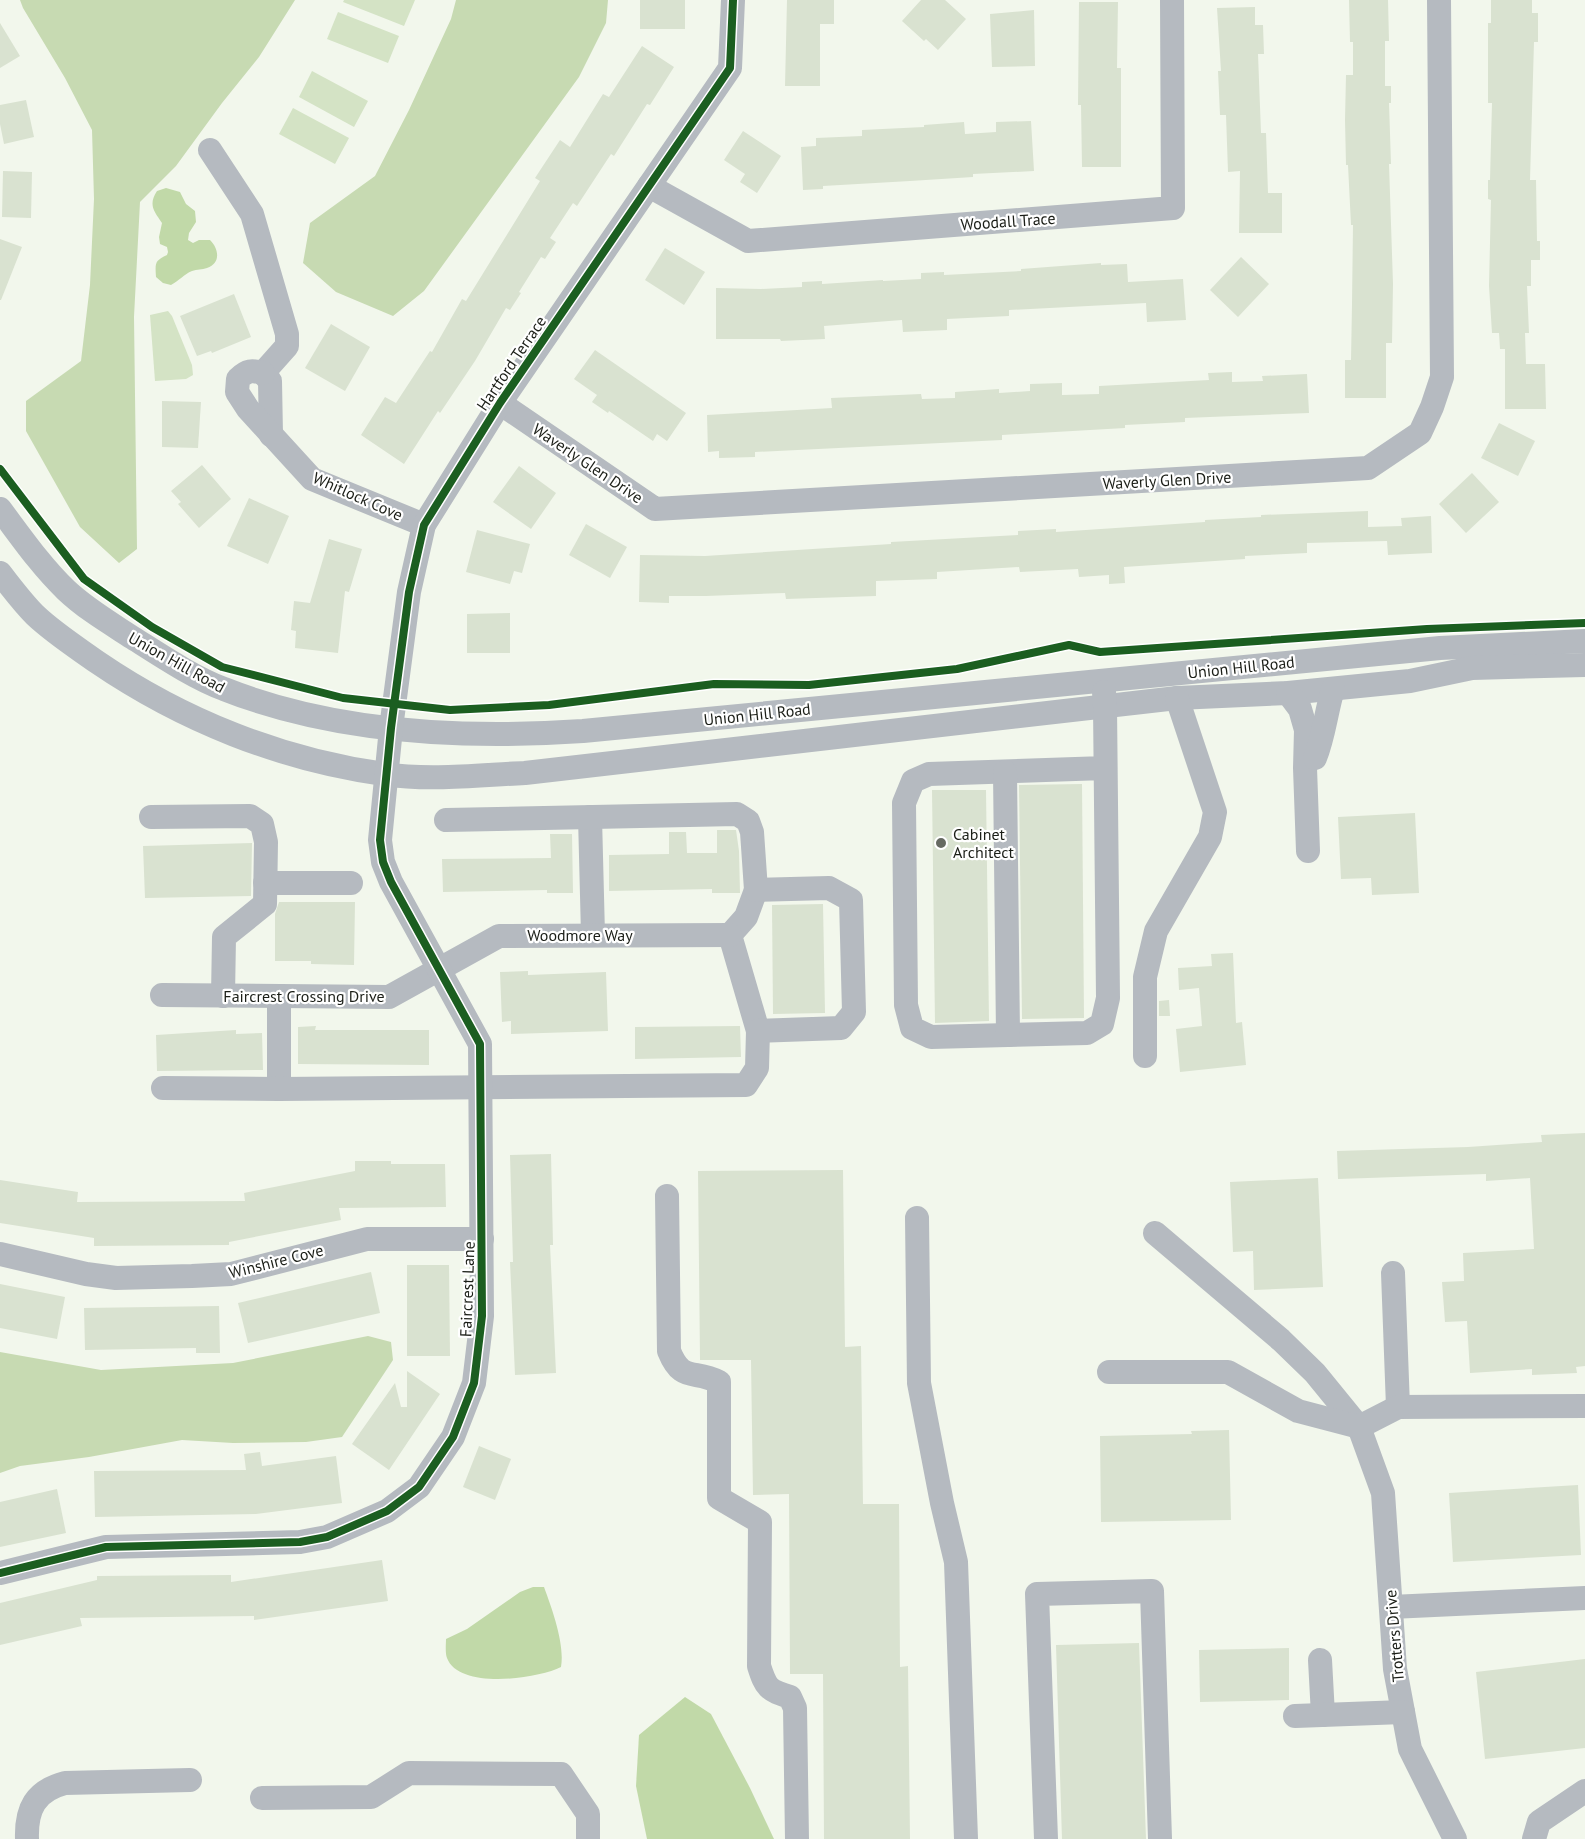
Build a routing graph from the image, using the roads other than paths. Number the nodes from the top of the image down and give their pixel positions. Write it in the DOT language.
graph roads {
  1 [pos="733,0"];
  2 [pos="1172,0"];
  3 [pos="1438,0"];
  4 [pos="210,150"];
  5 [pos="649,186"];
  6 [pos="263,372"];
  7 [pos="500,403"];
  8 [pos="270,435"];
  9 [pos="0,509"];
  10 [pos="424,525"];
  11 [pos="0,573"];
  12 [pos="1585,642"];
  13 [pos="1585,665"];
  14 [pos="1104,681"];
  15 [pos="1333,689"];
  16 [pos="1288,693"];
  17 [pos="1178,698"];
  18 [pos="1105,706"];
  19 [pos="391,728"];
  20 [pos="1106,768"];
  21 [pos="1305,768"];
  22 [pos="1005,771"];
  23 [pos="386,775"];
  24 [pos="590,817"];
  25 [pos="151,818"];
  26 [pos="446,820"];
  27 [pos="1308,851"];
  28 [pos="265,883"];
  29 [pos="351,883"];
  30 [pos="756,890"];
  31 [pos="593,935"];
  32 [pos="730,935"];
  33 [pos="438,968"];
  34 [pos="162,995"];
  35 [pos="224,996"];
  36 [pos="279,996"];
  37 [pos="758,1031"];
  38 [pos="1008,1035"];
  39 [pos="1145,1056"];
  40 [pos="480,1086"];
  41 [pos="163,1088"];
  42 [pos="279,1089"];
  43 [pos="667,1196"];
  44 [pos="917,1218"];
  45 [pos="1155,1233"];
  46 [pos="482,1239"];
  47 [pos="0,1254"];
  48 [pos="1394,1273"];
  49 [pos="1109,1372"];
  50 [pos="1585,1406"];
  51 [pos="1398,1407"];
  52 [pos="1359,1427"];
  53 [pos="0,1573"];
  54 [pos="1585,1598"];
  55 [pos="1391,1607"];
  56 [pos="1320,1660"];
  57 [pos="1403,1712"];
  58 [pos="1323,1715"];
  59 [pos="1295,1716"];
  60 [pos="190,1780"];
  61 [pos="1585,1791"];
  62 [pos="262,1798"];
  63 [pos="27,1839"];
  64 [pos="588,1839"];
  65 [pos="797,1839"];
  66 [pos="966,1839"];
  67 [pos="1046,1839"];
  68 [pos="1160,1839"];
  69 [pos="1455,1839"];
  70 [pos="1534,1839"];
  1 -- 5 [label="street, Hartford Terrace"];
  2 -- 5 [label="street, Woodall Trace"];
  3 -- 7 [label="street, Waverly Glen Drive"];
  4 -- 6 [label="street"];
  5 -- 7 [label="street, Hartford Terrace"];
  6 -- 8 [label="street"];
  6 -- 8 [label="street, Whitlock Cove"];
  7 -- 10 [label="street, Hartford Terrace"];
  8 -- 10 [label="street, Whitlock Cove"];
  9 -- 19 [label="street, Union Hill Road"];
  10 -- 19 [label="street, Hartford Terrace"];
  11 -- 23 [label="street, Union Hill Road"];
  12 -- 14 [label="street, Union Hill Road"];
  13 -- 15 [label="street, Union Hill Road"];
  14 -- 18 [label="street"];
  14 -- 19 [label="street, Union Hill Road"];
  15 -- 16 [label="street, Union Hill Road"];
  15 -- 21 [label="street"];
  16 -- 17 [label="street, Union Hill Road"];
  16 -- 21 [label="street"];
  17 -- 18 [label="street, Union Hill Road"];
  17 -- 39 [label="street"];
  18 -- 20 [label="street"];
  18 -- 23 [label="street, Union Hill Road"];
  19 -- 23 [label="street, Hartford Terrace"];
  20 -- 22 [label="street"];
  20 -- 38 [label="street"];
  21 -- 27 [label="street"];
  22 -- 38 [label="street"];
  22 -- 38 [label="street"];
  23 -- 33 [label="street, Faircrest Lane"];
  24 -- 26 [label="street"];
  24 -- 30 [label="street"];
  24 -- 31 [label="street"];
  25 -- 28 [label="street"];
  28 -- 29 [label="street"];
  28 -- 35 [label="street"];
  30 -- 32 [label="street"];
  30 -- 37 [label="street"];
  31 -- 32 [label="street, Woodmore Way"];
  31 -- 33 [label="street, Woodmore Way"];
  32 -- 37 [label="street"];
  33 -- 36 [label="street, Faircrest Crossing Drive"];
  33 -- 40 [label="street, Faircrest Lane"];
  34 -- 35 [label="street, Faircrest Crossing Drive"];
  35 -- 36 [label="street, Faircrest Crossing Drive"];
  36 -- 42 [label="street"];
  37 -- 40 [label="street"];
  40 -- 42 [label="street"];
  40 -- 46 [label="street, Faircrest Lane"];
  41 -- 42 [label="street"];
  43 -- 65 [label="street"];
  44 -- 66 [label="street"];
  45 -- 52 [label="street, Trotters Drive"];
  46 -- 47 [label="street, Winshire Cove"];
  46 -- 53 [label="street, Faircrest Lane"];
  48 -- 51 [label="street"];
  49 -- 52 [label="street"];
  50 -- 51 [label="street"];
  51 -- 52 [label="street"];
  52 -- 55 [label="street, Trotters Drive"];
  54 -- 55 [label="street"];
  55 -- 57 [label="street, Trotters Drive"];
  56 -- 58 [label="street"];
  57 -- 58 [label="street"];
  57 -- 69 [label="street, Trotters Drive"];
  58 -- 59 [label="street"];
  60 -- 63 [label="street"];
  61 -- 70 [label="street"];
  62 -- 64 [label="street"];
  67 -- 68 [label="street"];
}
